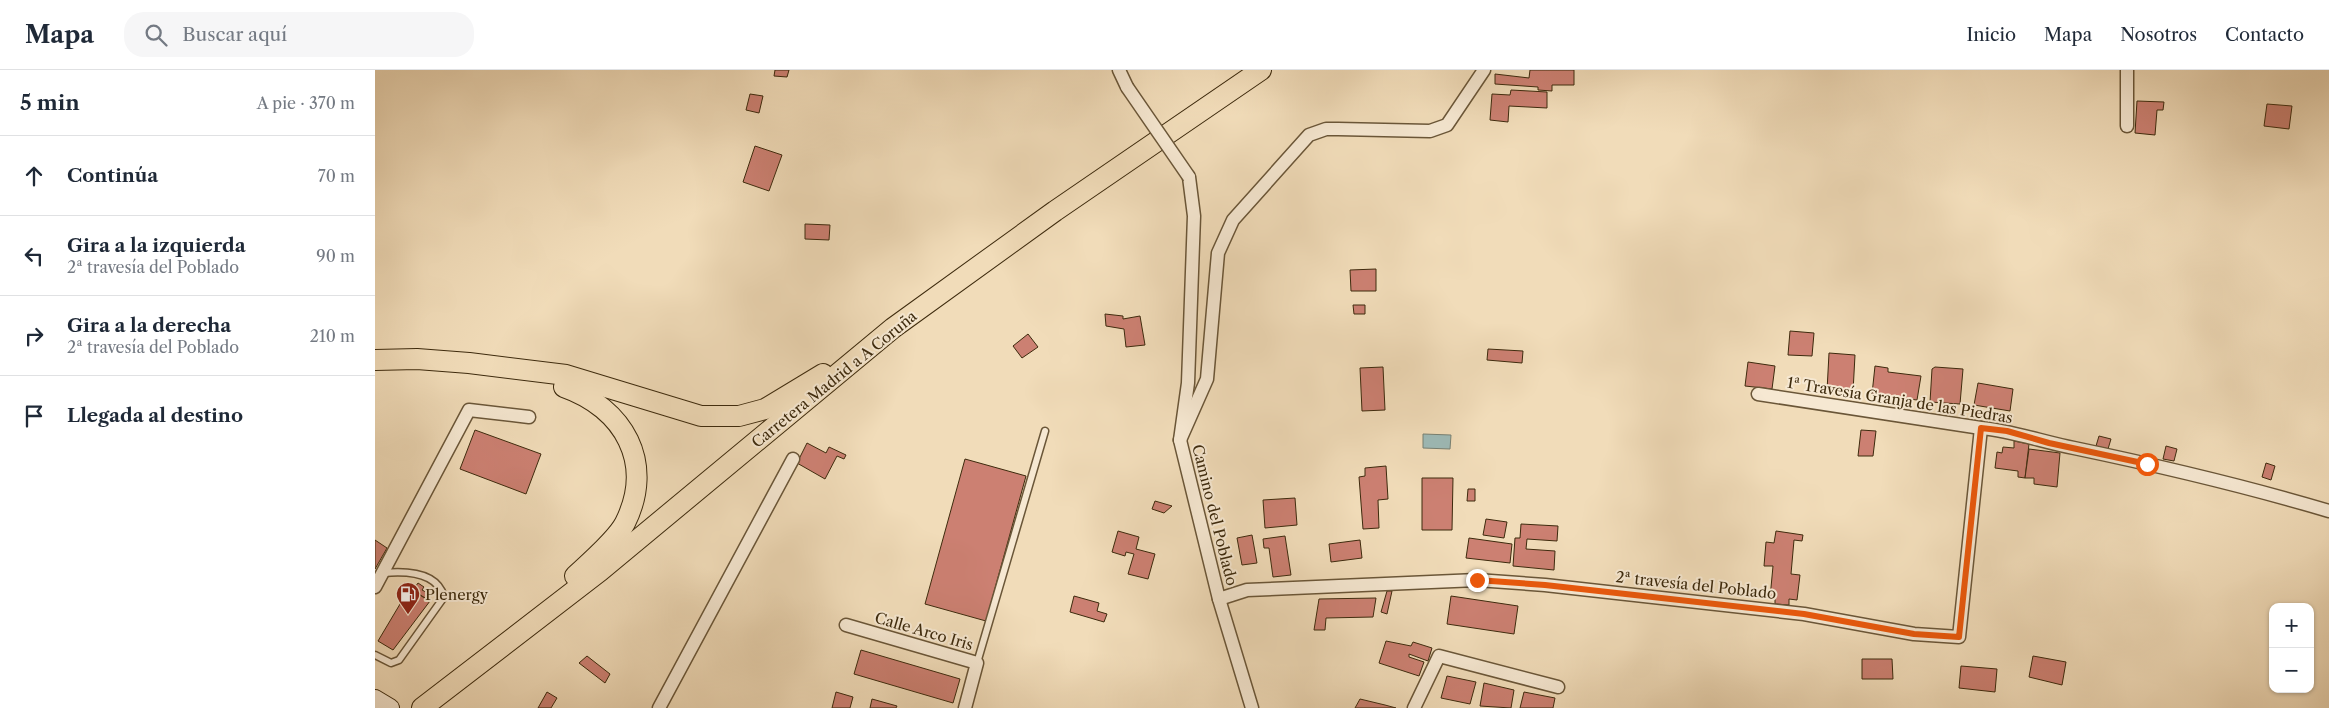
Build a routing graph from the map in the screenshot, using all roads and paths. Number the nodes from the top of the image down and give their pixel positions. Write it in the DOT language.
graph roads {
  1 [pos="1119,70"];
  2 [pos="1261,70"];
  3 [pos="1484,70"];
  4 [pos="2127,70"];
  5 [pos="2127,126"];
  6 [pos="893,328"];
  7 [pos="375,360"];
  8 [pos="508,367"];
  9 [pos="1757,394"];
  10 [pos="529,417"];
  11 [pos="1981,428"];
  12 [pos="1045,431"];
  13 [pos="1180,440"];
  14 [pos="793,459"];
  15 [pos="2329,511"];
  16 [pos="384,573"];
  17 [pos="375,587"];
  18 [pos="1219,599"];
  19 [pos="846,625"];
  20 [pos="375,655"];
  21 [pos="977,663"];
  22 [pos="471,671"];
  23 [pos="1558,687"];
  24 [pos="375,700"];
  25 [pos="389,708"];
  26 [pos="422,708"];
  27 [pos="659,708"];
  28 [pos="965,708"];
  29 [pos="1252,708"];
  30 [pos="1414,708"];
  1 -- 13 [label="street, Camino del Poblado, bridge"];
  2 -- 6 [label="highway, Carretera Madrid a A Coruña"];
  3 -- 13 [label="street"];
  4 -- 5 [label="street"];
  6 -- 8 [label="highway"];
  6 -- 22 [label="highway, Carretera Madrid a A Coruña"];
  7 -- 8 [label="highway"];
  8 -- 22 [label="highway"];
  9 -- 11 [label="street, 1ª Travesía Granja de las Piedras"];
  10 -- 16 [label="street"];
  11 -- 15 [label="street, 1ª Travesía Granja de las Piedras"];
  11 -- 18 [label="street, 2ª travesía del Poblado"];
  12 -- 21 [label="lane"];
  13 -- 18 [label="street, Camino del Poblado"];
  14 -- 27 [label="street"];
  16 -- 17 [label="street"];
  16 -- 20 [label="lane"];
  18 -- 29 [label="street, Camino del Poblado"];
  19 -- 21 [label="street, Calle Arco Iris"];
  21 -- 28 [label="street, Calle Arco Iris"];
  22 -- 26 [label="highway, Carretera Madrid a A Coruña"];
  23 -- 30 [label="street"];
  24 -- 25 [label="main road"];
}
